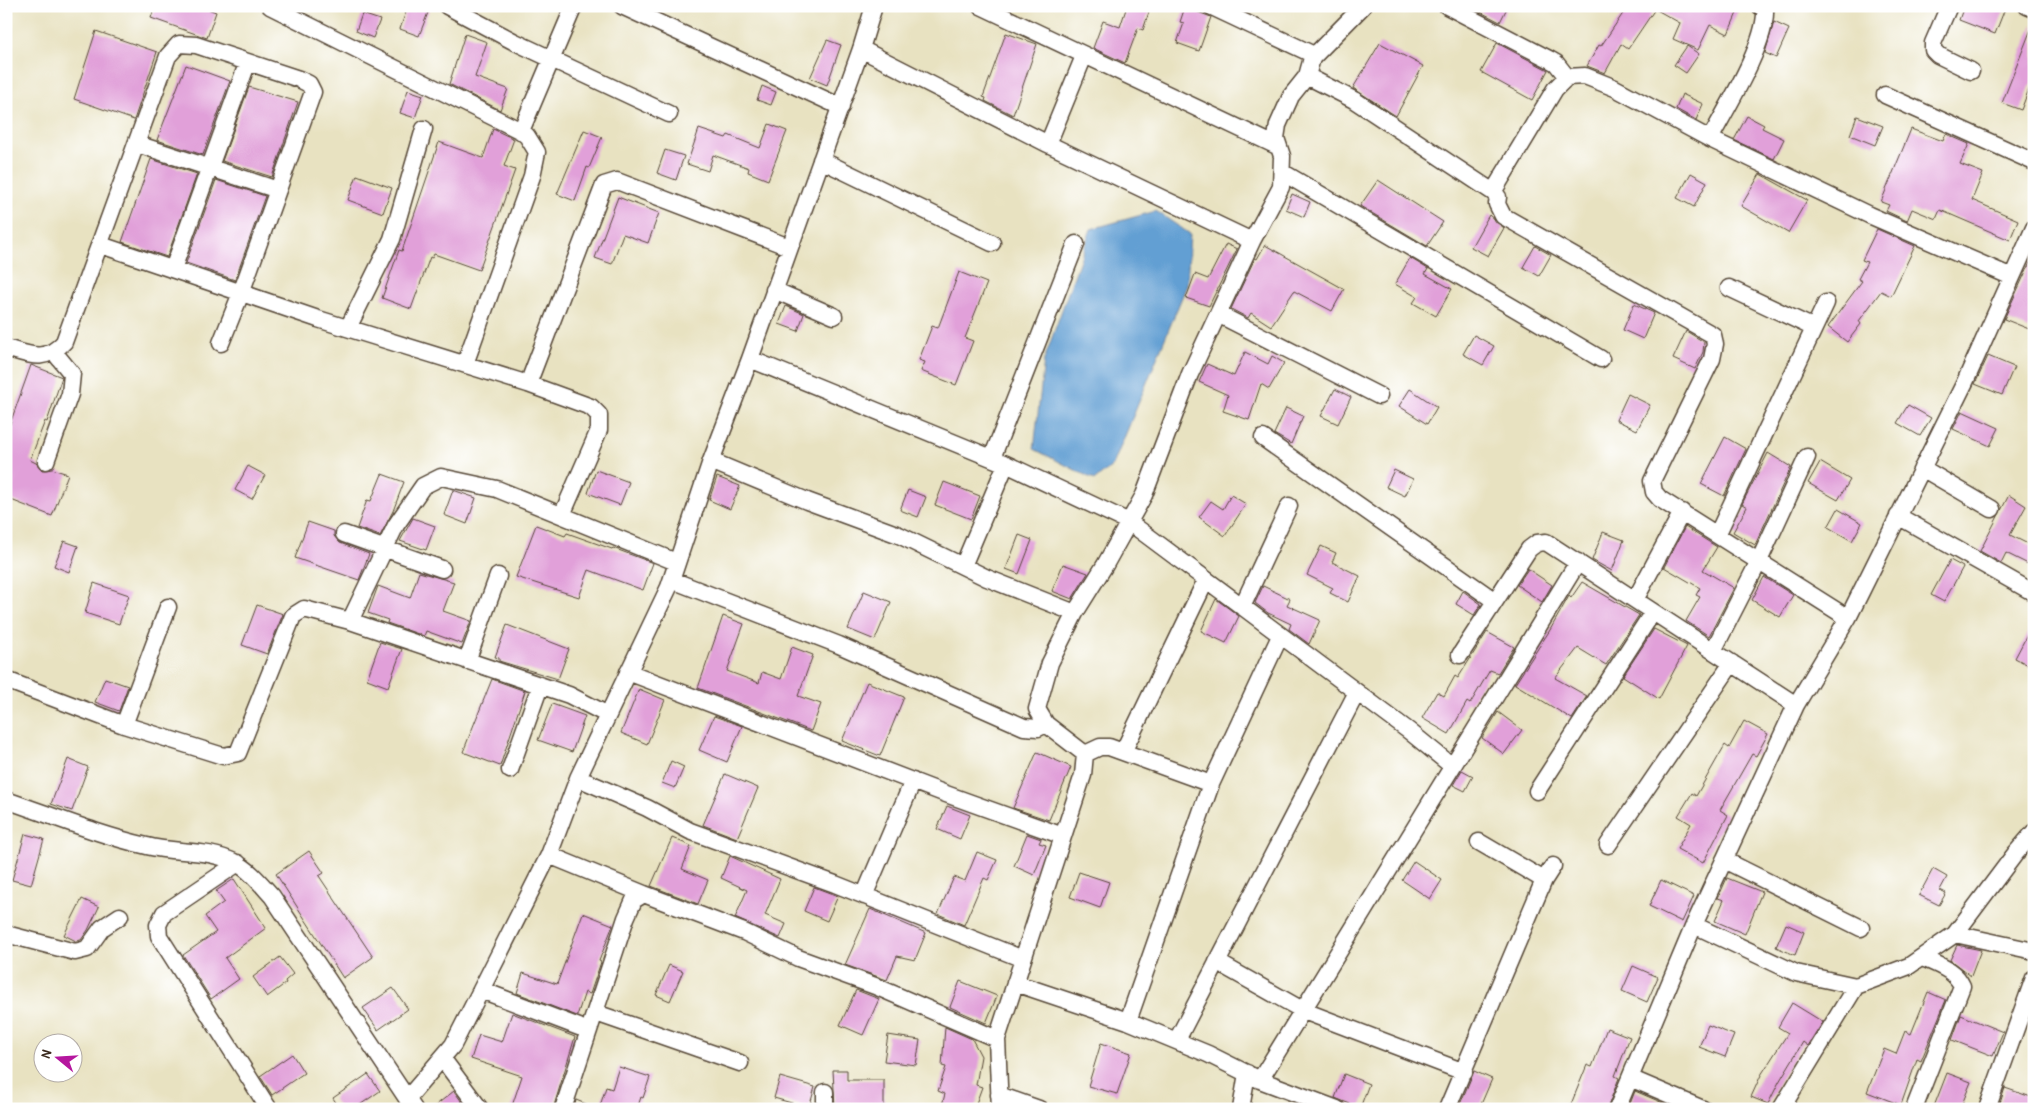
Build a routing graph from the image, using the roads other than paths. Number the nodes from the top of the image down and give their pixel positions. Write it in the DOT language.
graph roads {
  1 [pos="270,6"];
  2 [pos="447,6"];
  3 [pos="574,6"];
  4 [pos="622,6"];
  5 [pos="874,6"];
  6 [pos="981,6"];
  7 [pos="1210,6"];
  8 [pos="1363,6"];
  9 [pos="1447,6"];
  10 [pos="1760,6"];
  11 [pos="1949,6"];
  12 [pos="2027,6"];
  13 [pos="2034,9"];
  14 [pos="861,49"];
  15 [pos="1314,55"];
  16 [pos="1084,56"];
  17 [pos="551,59"];
  18 [pos="247,64"];
  19 [pos="1971,71"];
  20 [pos="1307,76"];
  21 [pos="1567,77"];
  22 [pos="1885,95"];
  23 [pos="840,106"];
  24 [pos="669,114"];
  25 [pos="424,129"];
  26 [pos="521,131"];
  27 [pos="1710,139"];
  28 [pos="137,144"];
  29 [pos="1048,144"];
  30 [pos="1279,147"];
  31 [pos="821,160"];
  32 [pos="2034,162"];
  33 [pos="210,168"];
  34 [pos="1282,172"];
  35 [pos="278,190"];
  36 [pos="1493,192"];
  37 [pos="2034,228"];
  38 [pos="1252,241"];
  39 [pos="992,243"];
  40 [pos="1076,244"];
  41 [pos="100,245"];
  42 [pos="789,247"];
  43 [pos="173,270"];
  44 [pos="2012,277"];
  45 [pos="1729,288"];
  46 [pos="774,290"];
  47 [pos="241,293"];
  48 [pos="1826,303"];
  49 [pos="1220,315"];
  50 [pos="834,316"];
  51 [pos="348,328"];
  52 [pos="1814,328"];
  53 [pos="221,343"];
  54 [pos="6,348"];
  55 [pos="54,352"];
  56 [pos="750,359"];
  57 [pos="1602,359"];
  58 [pos="465,364"];
  59 [pos="528,384"];
  60 [pos="1378,396"];
  61 [pos="1263,438"];
  62 [pos="1807,456"];
  63 [pos="46,461"];
  64 [pos="711,461"];
  65 [pos="999,461"];
  66 [pos="1922,468"];
  67 [pos="1289,506"];
  68 [pos="1992,509"];
  69 [pos="1682,512"];
  70 [pos="562,515"];
  71 [pos="1898,516"];
  72 [pos="1129,522"];
  73 [pos="344,534"];
  74 [pos="1717,535"];
  75 [pos="385,549"];
  76 [pos="1759,561"];
  77 [pos="676,562"];
  78 [pos="1578,562"];
  79 [pos="963,566"];
  80 [pos="442,569"];
  81 [pos="498,576"];
  82 [pos="672,580"];
  83 [pos="1206,580"];
  84 [pos="2034,593"];
  85 [pos="1635,600"];
  86 [pos="1495,601"];
  87 [pos="168,607"];
  88 [pos="1242,607"];
  89 [pos="1653,612"];
  90 [pos="1075,613"];
  91 [pos="1848,618"];
  92 [pos="350,622"];
  93 [pos="1280,636"];
  94 [pos="1713,651"];
  95 [pos="1460,655"];
  96 [pos="467,661"];
  97 [pos="1732,663"];
  98 [pos="628,672"];
  99 [pos="6,680"];
  100 [pos="540,686"];
  101 [pos="1357,692"];
  102 [pos="1796,706"];
  103 [pos="608,715"];
  104 [pos="1046,724"];
  105 [pos="124,725"];
  106 [pos="1122,752"];
  107 [pos="1085,754"];
  108 [pos="1452,766"];
  109 [pos="510,770"];
  110 [pos="578,778"];
  111 [pos="913,782"];
  112 [pos="1211,784"];
  113 [pos="1537,791"];
  114 [pos="6,800"];
  115 [pos="2034,832"];
  116 [pos="1062,836"];
  117 [pos="1479,842"];
  118 [pos="1608,845"];
  119 [pos="549,855"];
  120 [pos="1724,860"];
  121 [pos="238,863"];
  122 [pos="1553,866"];
  123 [pos="1544,880"];
  124 [pos="644,894"];
  125 [pos="864,896"];
  126 [pos="120,916"];
  127 [pos="1694,925"];
  128 [pos="1861,928"];
  129 [pos="6,934"];
  130 [pos="1955,934"];
  131 [pos="2034,951"];
  132 [pos="1923,958"];
  133 [pos="1023,959"];
  134 [pos="1217,962"];
  135 [pos="2034,978"];
  136 [pos="1015,983"];
  137 [pos="1856,986"];
  138 [pos="482,990"];
  139 [pos="1304,1011"];
  140 [pos="596,1013"];
  141 [pos="1128,1021"];
  142 [pos="579,1027"];
  143 [pos="997,1039"];
  144 [pos="1176,1040"];
  145 [pos="442,1058"];
  146 [pos="740,1063"];
  147 [pos="1464,1072"];
  148 [pos="1254,1076"];
  149 [pos="1630,1078"];
  150 [pos="825,1092"];
  151 [pos="999,1102"];
  152 [pos="411,1104"];
  153 [pos="269,1109"];
  154 [pos="480,1109"];
  155 [pos="563,1109"];
  156 [pos="825,1109"];
  157 [pos="1039,1109"];
  158 [pos="1241,1109"];
  159 [pos="1337,1109"];
  160 [pos="1447,1109"];
  161 [pos="1617,1109"];
  162 [pos="1703,1109"];
  163 [pos="1781,1109"];
  164 [pos="1914,1109"];
  165 [pos="1987,1109"];
  1 -- 26 [label="street"];
  2 -- 17 [label="street"];
  3 -- 17 [label="street"];
  4 -- 23 [label="street"];
  5 -- 14 [label="street"];
  6 -- 16 [label="street"];
  7 -- 15 [label="street"];
  8 -- 15 [label="street"];
  9 -- 21 [label="street"];
  10 -- 27 [label="street"];
  11 -- 19 [label="street"];
  12 -- 13 [label="street"];
  14 -- 23 [label="street"];
  14 -- 29 [label="street"];
  15 -- 20 [label="street"];
  16 -- 29 [label="street"];
  16 -- 30 [label="street"];
  17 -- 24 [label="street"];
  17 -- 26 [label="street"];
  18 -- 28 [label="street"];
  18 -- 33 [label="street"];
  18 -- 35 [label="street"];
  20 -- 30 [label="street"];
  20 -- 36 [label="street"];
  21 -- 27 [label="street"];
  21 -- 36 [label="street"];
  22 -- 32 [label="street"];
  23 -- 31 [label="street"];
  25 -- 51 [label="street"];
  26 -- 58 [label="street"];
  27 -- 44 [label="street"];
  28 -- 33 [label="street"];
  28 -- 41 [label="street"];
  29 -- 38 [label="street"];
  30 -- 34 [label="street"];
  31 -- 39 [label="street"];
  31 -- 42 [label="street"];
  33 -- 35 [label="street"];
  33 -- 43 [label="street"];
  34 -- 38 [label="street"];
  34 -- 57 [label="street"];
  35 -- 47 [label="street"];
  36 -- 69 [label="street"];
  37 -- 44 [label="street"];
  38 -- 49 [label="street"];
  40 -- 65 [label="street"];
  41 -- 43 [label="street"];
  41 -- 55 [label="street"];
  42 -- 46 [label="street"];
  42 -- 59 [label="street"];
  43 -- 47 [label="street"];
  44 -- 66 [label="street"];
  45 -- 52 [label="street"];
  46 -- 50 [label="street"];
  46 -- 56 [label="street"];
  47 -- 51 [label="street"];
  47 -- 53 [label="street"];
  48 -- 52 [label="street"];
  49 -- 60 [label="street"];
  49 -- 72 [label="street"];
  51 -- 58 [label="street"];
  52 -- 74 [label="street"];
  54 -- 55 [label="street"];
  55 -- 63 [label="street"];
  56 -- 64 [label="street"];
  56 -- 65 [label="street"];
  58 -- 59 [label="street"];
  59 -- 70 [label="street"];
  61 -- 86 [label="street"];
  62 -- 76 [label="street"];
  64 -- 77 [label="street"];
  64 -- 79 [label="street"];
  65 -- 72 [label="street"];
  65 -- 79 [label="street"];
  66 -- 68 [label="street"];
  66 -- 71 [label="street"];
  67 -- 88 [label="street"];
  69 -- 74 [label="street"];
  69 -- 85 [label="street"];
  70 -- 75 [label="street"];
  70 -- 77 [label="street"];
  71 -- 84 [label="street"];
  71 -- 91 [label="street"];
  72 -- 83 [label="street"];
  72 -- 90 [label="street"];
  73 -- 75 [label="street"];
  74 -- 76 [label="street"];
  75 -- 80 [label="street"];
  75 -- 92 [label="street"];
  76 -- 91 [label="street"];
  76 -- 94 [label="street"];
  77 -- 82 [label="street"];
  78 -- 85 [label="street"];
  78 -- 86 [label="street"];
  78 -- 108 [label="street"];
  79 -- 90 [label="street"];
  81 -- 96 [label="street"];
  82 -- 98 [label="street"];
  82 -- 104 [label="street"];
  83 -- 88 [label="street"];
  83 -- 106 [label="street"];
  85 -- 89 [label="street"];
  86 -- 95 [label="street"];
  87 -- 105 [label="street"];
  88 -- 93 [label="street"];
  89 -- 94 [label="street"];
  89 -- 113 [label="street"];
  90 -- 104 [label="street"];
  91 -- 102 [label="street"];
  92 -- 96 [label="street"];
  92 -- 105 [label="street"];
  93 -- 101 [label="street"];
  93 -- 112 [label="street"];
  94 -- 97 [label="street"];
  96 -- 100 [label="street"];
  97 -- 102 [label="street"];
  97 -- 118 [label="street"];
  98 -- 103 [label="street"];
  98 -- 111 [label="street"];
  99 -- 105 [label="street"];
  100 -- 103 [label="street"];
  100 -- 109 [label="street"];
  101 -- 108 [label="street"];
  101 -- 134 [label="street"];
  102 -- 120 [label="street"];
  103 -- 110 [label="street"];
  104 -- 107 [label="street"];
  106 -- 107 [label="street"];
  106 -- 112 [label="street"];
  107 -- 116 [label="street"];
  108 -- 139 [label="street"];
  110 -- 119 [label="street"];
  110 -- 125 [label="street"];
  111 -- 116 [label="street"];
  111 -- 125 [label="street"];
  112 -- 141 [label="street"];
  114 -- 121 [label="street"];
  115 -- 130 [label="street"];
  116 -- 133 [label="street"];
  117 -- 123 [label="street"];
  119 -- 124 [label="street"];
  119 -- 138 [label="street"];
  120 -- 127 [label="street"];
  120 -- 128 [label="street"];
  121 -- 152 [label="street"];
  121 -- 153 [label="street"];
  122 -- 123 [label="street"];
  123 -- 147 [label="street"];
  124 -- 140 [label="street"];
  124 -- 143 [label="street"];
  125 -- 133 [label="street"];
  126 -- 129 [label="street"];
  127 -- 137 [label="street"];
  127 -- 149 [label="street"];
  130 -- 131 [label="street"];
  130 -- 132 [label="street"];
  132 -- 137 [label="street"];
  132 -- 164 [label="street"];
  133 -- 136 [label="street"];
  134 -- 139 [label="street"];
  134 -- 144 [label="street"];
  135 -- 165 [label="street"];
  136 -- 141 [label="street"];
  136 -- 143 [label="street"];
  137 -- 163 [label="street"];
  138 -- 142 [label="street"];
  138 -- 145 [label="street"];
  139 -- 147 [label="street"];
  139 -- 148 [label="street"];
  140 -- 146 [label="street"];
  140 -- 155 [label="street"];
  141 -- 144 [label="street"];
  143 -- 151 [label="street"];
  144 -- 148 [label="street"];
  145 -- 152 [label="street"];
  145 -- 154 [label="street"];
  147 -- 160 [label="street"];
  148 -- 158 [label="street"];
  148 -- 159 [label="street"];
  149 -- 161 [label="street"];
  149 -- 162 [label="street"];
  150 -- 156 [label="street"];
  151 -- 157 [label="street"];
}
